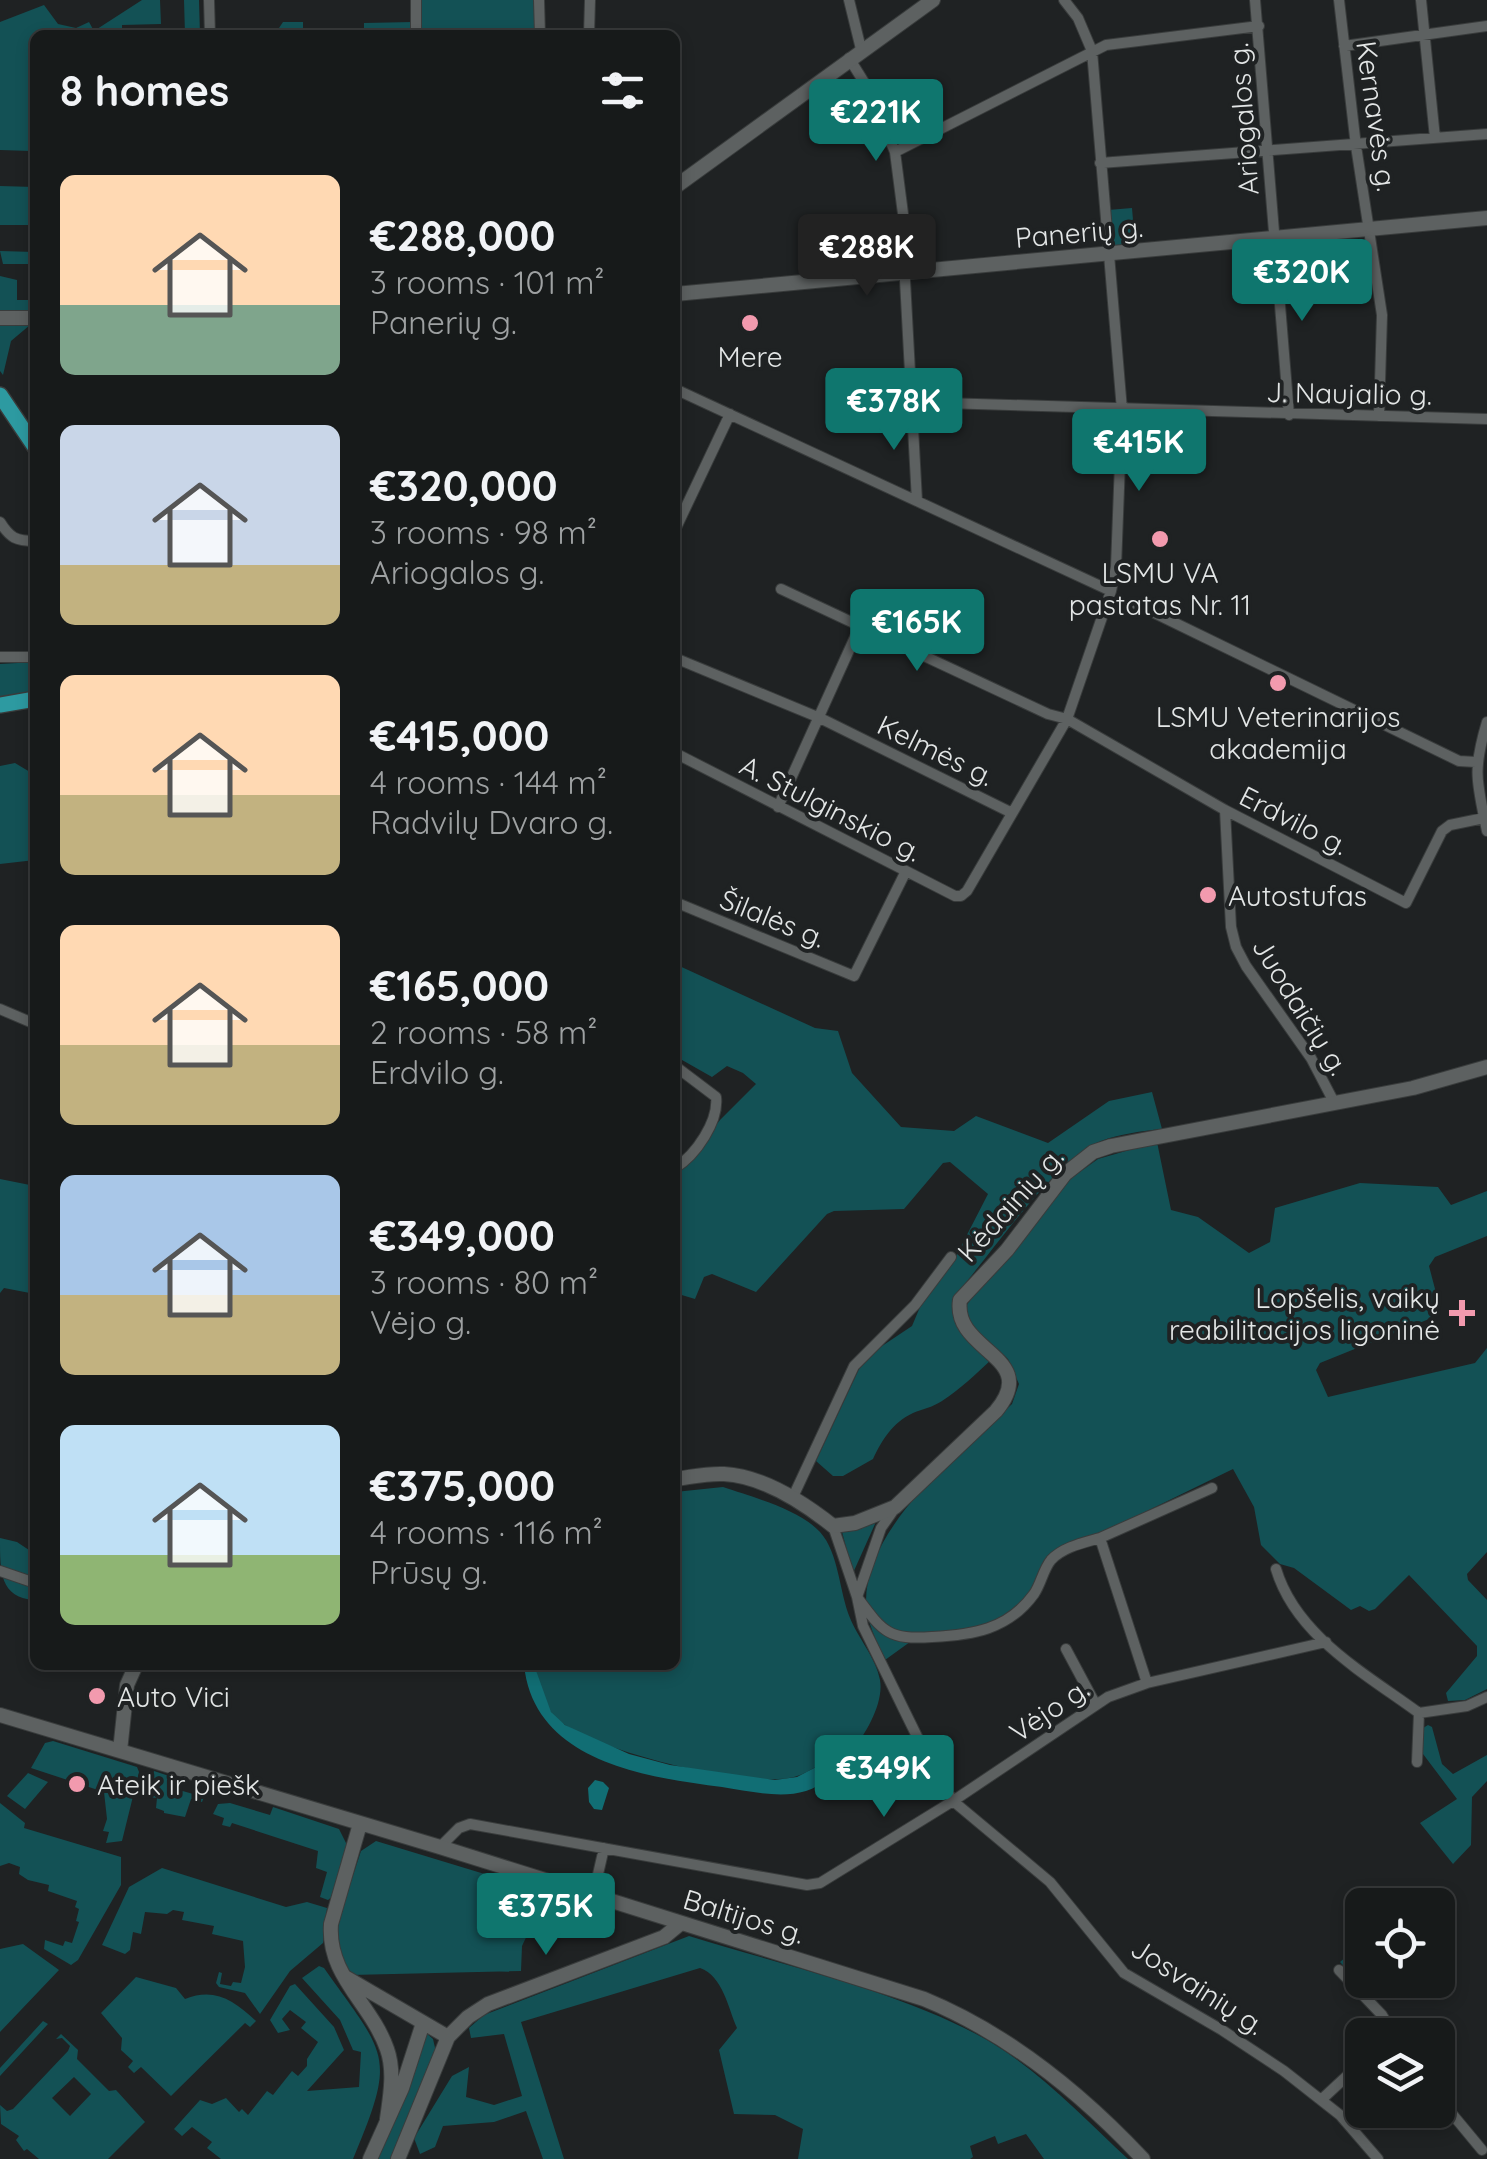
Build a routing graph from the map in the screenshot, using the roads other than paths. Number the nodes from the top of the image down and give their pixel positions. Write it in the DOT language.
graph roads {
  1 [pos="208,0"];
  2 [pos="416,0"];
  3 [pos="539,0"];
  4 [pos="590,0"];
  5 [pos="848,0"];
  6 [pos="933,0"];
  7 [pos="1064,0"];
  8 [pos="1255,0"];
  9 [pos="1339,0"];
  10 [pos="1421,0"];
  11 [pos="1258,26"];
  12 [pos="1487,26"];
  13 [pos="210,30"];
  14 [pos="416,30"];
  15 [pos="540,30"];
  16 [pos="589,30"];
  17 [pos="1424,35"];
  18 [pos="1344,46"];
  19 [pos="1092,51"];
  20 [pos="855,54"];
  21 [pos="1487,134"];
  22 [pos="1435,138"];
  23 [pos="1356,146"];
  24 [pos="895,152"];
  25 [pos="1268,153"];
  26 [pos="1100,164"];
  27 [pos="680,182"];
  28 [pos="1487,218"];
  29 [pos="1370,229"];
  30 [pos="1274,238"];
  31 [pos="1108,254"];
  32 [pos="906,274"];
  33 [pos="680,294"];
  34 [pos="0,318"];
  35 [pos="30,318"];
  36 [pos="680,390"];
  37 [pos="0,395"];
  38 [pos="910,402"];
  39 [pos="1122,410"];
  40 [pos="730,414"];
  41 [pos="1289,415"];
  42 [pos="1379,416"];
  43 [pos="1487,420"];
  44 [pos="30,440"];
  45 [pos="916,501"];
  46 [pos="680,519"];
  47 [pos="0,522"];
  48 [pos="30,542"];
  49 [pos="781,589"];
  50 [pos="1110,592"];
  51 [pos="1136,604"];
  52 [pos="860,626"];
  53 [pos="0,657"];
  54 [pos="30,657"];
  55 [pos="680,660"];
  56 [pos="30,700"];
  57 [pos="0,705"];
  58 [pos="820,718"];
  59 [pos="1067,719"];
  60 [pos="1487,722"];
  61 [pos="680,756"];
  62 [pos="1480,769"];
  63 [pos="778,807"];
  64 [pos="1225,810"];
  65 [pos="1012,813"];
  66 [pos="1484,818"];
  67 [pos="1487,831"];
  68 [pos="906,871"];
  69 [pos="680,904"];
  70 [pos="0,1009"];
  71 [pos="30,1022"];
  72 [pos="1487,1068"];
  73 [pos="680,1070"];
  74 [pos="1335,1104"];
  75 [pos="680,1162"];
  76 [pos="951,1256"];
  77 [pos="680,1478"];
  78 [pos="1212,1488"];
  79 [pos="792,1500"];
  80 [pos="896,1507"];
  81 [pos="833,1526"];
  82 [pos="1100,1538"];
  83 [pos="1276,1569"];
  84 [pos="0,1571"];
  85 [pos="30,1582"];
  86 [pos="858,1597"];
  87 [pos="1326,1642"];
  88 [pos="1066,1649"];
  89 [pos="134,1670"];
  90 [pos="1146,1683"];
  91 [pos="1487,1698"];
  92 [pos="1096,1706"];
  93 [pos="1419,1713"];
  94 [pos="0,1715"];
  95 [pos="120,1751"];
  96 [pos="1417,1762"];
  97 [pos="953,1801"];
  98 [pos="360,1824"];
  99 [pos="440,1847"];
  100 [pos="604,1848"];
  101 [pos="592,1896"];
  102 [pos="682,1924"];
  103 [pos="1338,1970"];
  104 [pos="341,1974"];
  105 [pos="1384,2018"];
  106 [pos="423,2023"];
  107 [pos="448,2037"];
  108 [pos="1345,2078"];
  109 [pos="1321,2100"];
  110 [pos="1455,2115"];
  111 [pos="387,2119"];
  112 [pos="1485,2147"];
  113 [pos="370,2159"];
  114 [pos="398,2159"];
  115 [pos="1142,2159"];
  116 [pos="1378,2159"];
  117 [pos="1472,2159"];
  1 -- 13 [label="street"];
  2 -- 14 [label="street"];
  3 -- 15 [label="street"];
  4 -- 16 [label="street"];
  5 -- 20 [label="street"];
  6 -- 20 [label="main road"];
  7 -- 19 [label="street"];
  8 -- 11 [label="street, Ariogalos g."];
  9 -- 18 [label="street, Kernavės g."];
  10 -- 17 [label="street"];
  11 -- 19 [label="street"];
  11 -- 25 [label="street, Ariogalos g."];
  12 -- 17 [label="street"];
  17 -- 18 [label="street"];
  17 -- 22 [label="street"];
  18 -- 23 [label="street, Kernavės g."];
  19 -- 24 [label="street"];
  19 -- 26 [label="street"];
  20 -- 24 [label="street"];
  20 -- 27 [label="main road"];
  21 -- 22 [label="street"];
  22 -- 23 [label="street"];
  23 -- 25 [label="street"];
  23 -- 29 [label="street, Kernavės g."];
  24 -- 32 [label="street"];
  25 -- 26 [label="street"];
  25 -- 30 [label="street, Ariogalos g."];
  26 -- 31 [label="street"];
  28 -- 29 [label="main road, Panerių g."];
  29 -- 30 [label="main road, Panerių g."];
  29 -- 42 [label="street, Kernavės g."];
  30 -- 31 [label="main road, Panerių g."];
  30 -- 41 [label="street, Ariogalos g."];
  31 -- 32 [label="main road, Panerių g."];
  31 -- 39 [label="street"];
  32 -- 33 [label="main road, Panerių g."];
  32 -- 38 [label="street"];
  34 -- 35 [label="main road"];
  36 -- 40 [label="street"];
  37 -- 44 [label="main road"];
  38 -- 39 [label="street, J. Naujalio g."];
  38 -- 45 [label="street"];
  39 -- 41 [label="street, J. Naujalio g."];
  39 -- 50 [label="street"];
  40 -- 45 [label="street"];
  40 -- 46 [label="street"];
  41 -- 42 [label="street, J. Naujalio g."];
  42 -- 43 [label="street, J. Naujalio g."];
  45 -- 50 [label="street"];
  47 -- 48 [label="street"];
  49 -- 52 [label="street, Erdvilo g."];
  50 -- 59 [label="street"];
  51 -- 62 [label="street"];
  52 -- 58 [label="street"];
  52 -- 59 [label="street, Erdvilo g."];
  53 -- 54 [label="street"];
  55 -- 58 [label="street, Kelmės g."];
  56 -- 57 [label="main road"];
  58 -- 63 [label="street"];
  58 -- 65 [label="street, Kelmės g."];
  59 -- 64 [label="street, Erdvilo g."];
  59 -- 65 [label="street"];
  60 -- 62 [label="street"];
  61 -- 63 [label="street, A. Stulginskio g."];
  62 -- 66 [label="street"];
  63 -- 68 [label="street, A. Stulginskio g."];
  64 -- 66 [label="street, Erdvilo g."];
  64 -- 74 [label="street, Juodaičių g."];
  65 -- 68 [label="street, A. Stulginskio g."];
  66 -- 67 [label="street"];
  68 -- 69 [label="street, Šilalės g."];
  70 -- 71 [label="street"];
  72 -- 74 [label="main road, Kėdainių g."];
  73 -- 75 [label="street"];
  74 -- 80 [label="main road, Kėdainių g."];
  76 -- 79 [label="street"];
  77 -- 79 [label="main road"];
  78 -- 82 [label="street"];
  79 -- 81 [label="main road"];
  80 -- 81 [label="main road"];
  80 -- 86 [label="street"];
  81 -- 86 [label="street, Josvainių g."];
  82 -- 86 [label="street"];
  82 -- 90 [label="street"];
  83 -- 87 [label="street"];
  84 -- 85 [label="street"];
  86 -- 97 [label="street, Josvainių g."];
  87 -- 90 [label="street, Vėjo g."];
  87 -- 93 [label="street"];
  88 -- 92 [label="street"];
  89 -- 95 [label="main road"];
  90 -- 92 [label="street, Vėjo g."];
  91 -- 93 [label="street"];
  92 -- 97 [label="street, Vėjo g."];
  93 -- 96 [label="street"];
  94 -- 95 [label="main road, Baltijos g."];
  95 -- 98 [label="main road, Baltijos g."];
  97 -- 100 [label="street, Vėjo g."];
  97 -- 109 [label="street, Josvainių g."];
  98 -- 99 [label="main road, Baltijos g."];
  98 -- 104 [label="main road"];
  99 -- 100 [label="street, Vėjo g."];
  99 -- 101 [label="main road, Baltijos g."];
  100 -- 101 [label="street"];
  101 -- 102 [label="main road, Baltijos g."];
  102 -- 107 [label="main road"];
  102 -- 115 [label="main road, Baltijos g."];
  103 -- 105 [label="street"];
  104 -- 106 [label="main road"];
  104 -- 111 [label="main road"];
  106 -- 107 [label="main road"];
  106 -- 111 [label="main road"];
  107 -- 114 [label="main road"];
  108 -- 109 [label="street"];
  109 -- 116 [label="street, Josvainių g."];
  110 -- 112 [label="street"];
  111 -- 113 [label="main road"];
  112 -- 117 [label="street"];
}
